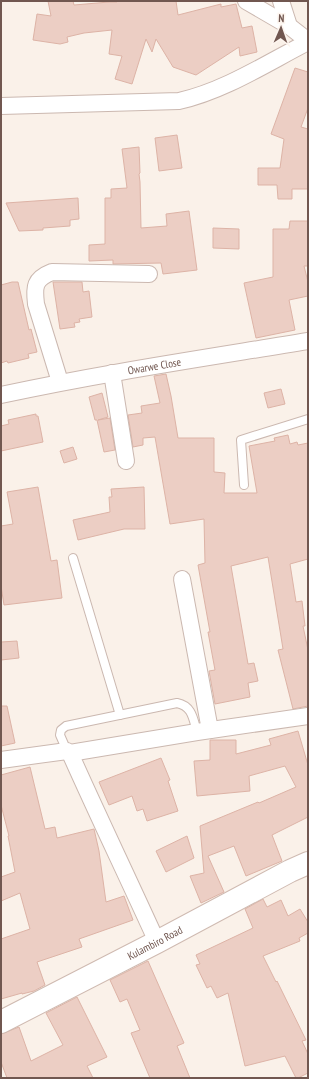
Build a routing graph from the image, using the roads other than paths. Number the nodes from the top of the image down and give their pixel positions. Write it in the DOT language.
graph roads {
  1 [pos="246,1"];
  2 [pos="281,1"];
  3 [pos="289,26"];
  4 [pos="308,42"];
  5 [pos="1,106"];
  6 [pos="149,274"];
  7 [pos="308,341"];
  8 [pos="112,373"];
  9 [pos="60,382"];
  10 [pos="1,395"];
  11 [pos="308,419"];
  12 [pos="126,461"];
  13 [pos="244,485"];
  14 [pos="73,558"];
  15 [pos="182,578"];
  16 [pos="120,715"];
  17 [pos="308,716"];
  18 [pos="203,731"];
  19 [pos="69,752"];
  20 [pos="1,760"];
  21 [pos="308,863"];
  22 [pos="157,942"];
  23 [pos="1,1022"];
  1 -- 3 [label="street"];
  2 -- 3 [label="street"];
  3 -- 4 [label="street"];
  4 -- 5 [label="street"];
  6 -- 9 [label="street"];
  7 -- 8 [label="street, Owarwe Close"];
  8 -- 9 [label="street, Owarwe Close"];
  8 -- 12 [label="street"];
  9 -- 10 [label="street, Owarwe Close"];
  11 -- 13 [label="lane"];
  14 -- 16 [label="lane"];
  15 -- 18 [label="street"];
  16 -- 18 [label="lane"];
  16 -- 19 [label="lane"];
  17 -- 18 [label="street"];
  18 -- 19 [label="street"];
  19 -- 20 [label="street"];
  19 -- 22 [label="street"];
  21 -- 22 [label="street, Kulambiro Road"];
  22 -- 23 [label="street, Kulambiro Road"];
}
